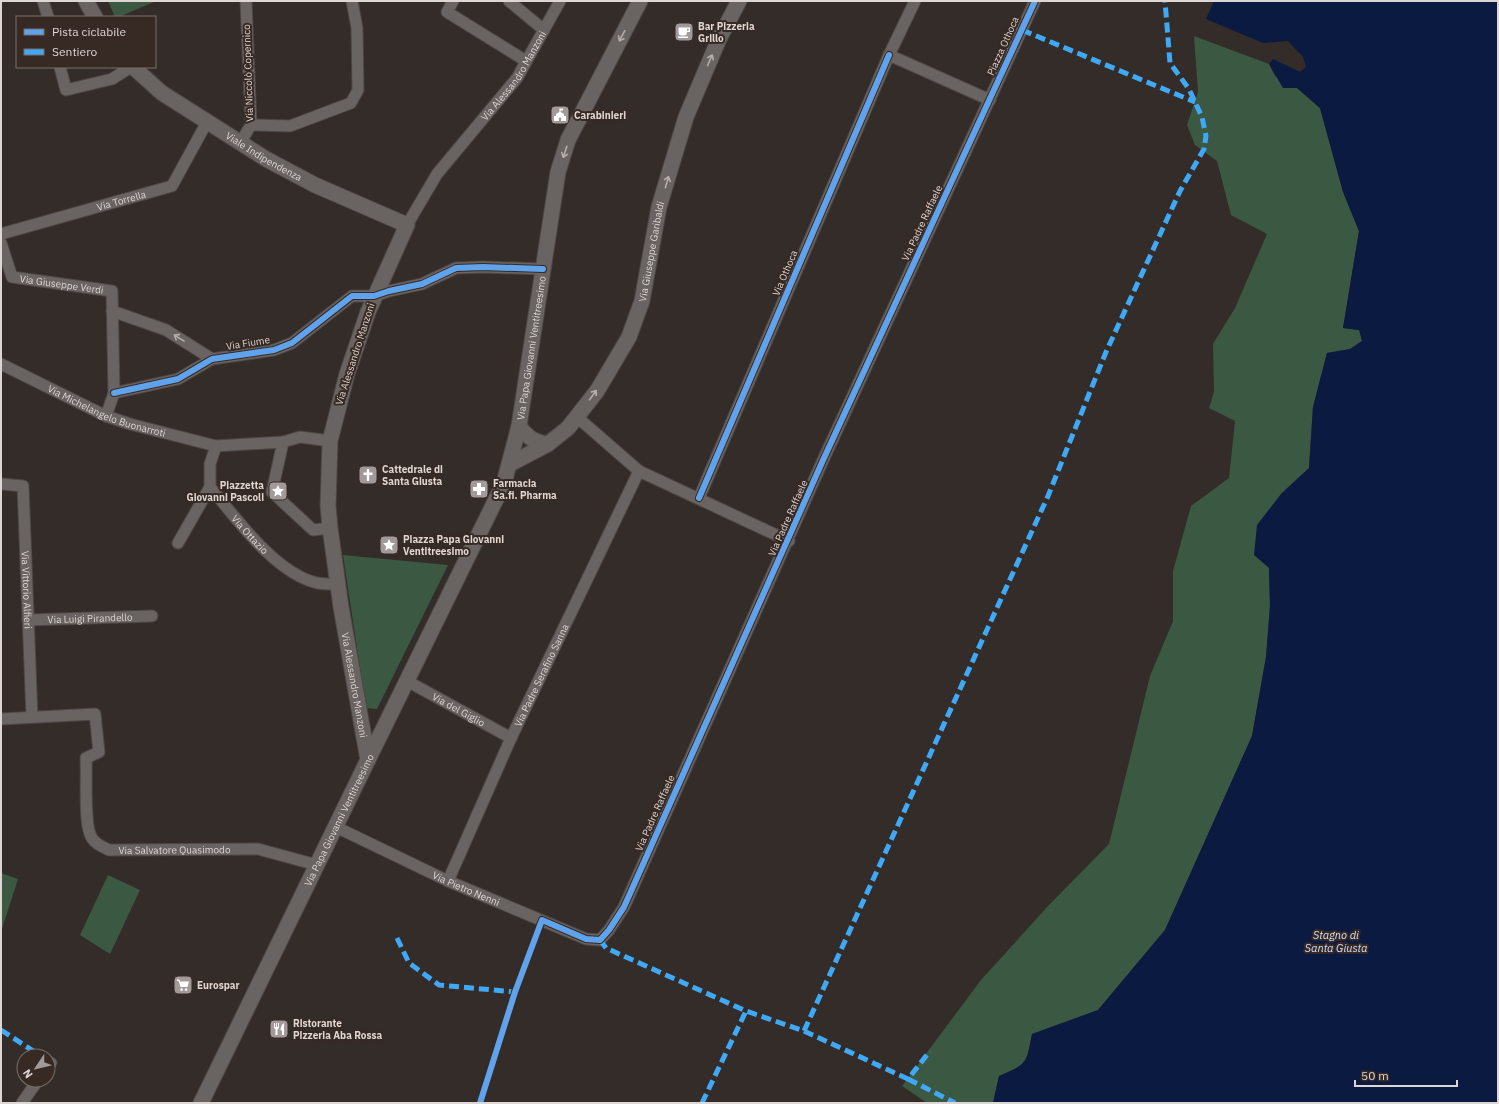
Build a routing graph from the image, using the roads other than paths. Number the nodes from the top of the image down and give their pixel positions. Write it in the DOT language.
graph roads {
  1 [pos="43,1"];
  2 [pos="86,1"];
  3 [pos="246,1"];
  4 [pos="352,1"];
  5 [pos="454,1"];
  6 [pos="509,1"];
  7 [pos="560,1"];
  8 [pos="640,1"];
  9 [pos="739,1"];
  10 [pos="915,1"];
  11 [pos="1035,1"];
  12 [pos="48,16"];
  13 [pos="95,16"];
  14 [pos="544,30"];
  15 [pos="889,55"];
  16 [pos="526,61"];
  17 [pos="60,68"];
  18 [pos="130,68"];
  19 [pos="133,68"];
  20 [pos="990,100"];
  21 [pos="207,122"];
  22 [pos="251,125"];
  23 [pos="240,143"];
  24 [pos="407,225"];
  25 [pos="1,234"];
  26 [pos="1,243"];
  27 [pos="543,269"];
  28 [pos="374,296"];
  29 [pos="112,311"];
  30 [pos="212,359"];
  31 [pos="1,364"];
  32 [pos="114,393"];
  33 [pos="106,416"];
  34 [pos="577,417"];
  35 [pos="519,426"];
  36 [pos="330,441"];
  37 [pos="283,442"];
  38 [pos="548,444"];
  39 [pos="216,446"];
  40 [pos="510,464"];
  41 [pos="639,472"];
  42 [pos="1,484"];
  43 [pos="210,487"];
  44 [pos="699,498"];
  45 [pos="330,528"];
  46 [pos="789,541"];
  47 [pos="178,543"];
  48 [pos="339,585"];
  49 [pos="152,616"];
  50 [pos="28,620"];
  51 [pos="407,682"];
  52 [pos="32,717"];
  53 [pos="1,719"];
  54 [pos="511,738"];
  55 [pos="368,760"];
  56 [pos="336,827"];
  57 [pos="317,865"];
  58 [pos="448,881"];
  59 [pos="600,940"];
  60 [pos="32,1088"];
  61 [pos="22,1103"];
  62 [pos="202,1103"];
  1 -- 12 [label="street"];
  2 -- 13 [label="main road"];
  3 -- 22 [label="street, Via Niccolò Copernico"];
  4 -- 22 [label="street"];
  5 -- 16 [label="street"];
  6 -- 14 [label="street"];
  7 -- 14 [label="street, Via Alessandro Manzoni"];
  8 -- 27 [label="main road, Via Papa Giovanni Ventitreesimo, one-way"];
  34 -- 9 [label="main road, Via Giuseppe Garibaldi, one-way"];
  10 -- 15 [label="street"];
  11 -- 20 [label="street, Piazza Othoca"];
  14 -- 16 [label="street, Via Alessandro Manzoni"];
  15 -- 20 [label="street"];
  15 -- 44 [label="street, Via Othoca"];
  16 -- 24 [label="street, Via Alessandro Manzoni"];
  17 -- 18 [label="street"];
  19 -- 21 [label="main road, Viale Indipendenza"];
  20 -- 46 [label="street, Via Padre Raffaele"];
  21 -- 23 [label="main road, Viale Indipendenza"];
  21 -- 25 [label="street, Via Torrella"];
  22 -- 23 [label="street, Via Niccolò Copernico"];
  23 -- 24 [label="main road, Viale Indipendenza"];
  24 -- 28 [label="main road, Via Alessandro Manzoni"];
  26 -- 29 [label="street, Via Giuseppe Verdi"];
  27 -- 28 [label="street, Via Fiume"];
  27 -- 35 [label="main road, Via Papa Giovanni Ventitreesimo"];
  28 -- 30 [label="street, Via Fiume"];
  28 -- 36 [label="main road, Via Alessandro Manzoni"];
  30 -- 29 [label="street, one-way"];
  29 -- 32 [label="street"];
  30 -- 32 [label="street, Via Fiume"];
  31 -- 33 [label="street, Via Michelangelo Buonarroti"];
  32 -- 33 [label="street"];
  33 -- 39 [label="street, Via Michelangelo Buonarroti"];
  34 -- 38 [label="main road, Via Giuseppe Garibaldi"];
  34 -- 41 [label="street"];
  35 -- 38 [label="main road, Via Papa Giovanni Ventitreesimo"];
  35 -- 40 [label="main road, Via Papa Giovanni Ventitreesimo"];
  36 -- 37 [label="street, Via Michelangelo Buonarroti"];
  36 -- 45 [label="main road, Via Alessandro Manzoni"];
  37 -- 39 [label="street, Via Michelangelo Buonarroti"];
  37 -- 45 [label="street"];
  38 -- 40 [label="main road, Via Giuseppe Garibaldi"];
  39 -- 43 [label="street"];
  40 -- 51 [label="main road, Via Papa Giovanni Ventitreesimo"];
  41 -- 44 [label="street"];
  41 -- 54 [label="street, Via Padre Serafino Sanna"];
  42 -- 50 [label="street, Via Vittorio Alfieri"];
  43 -- 47 [label="street"];
  43 -- 48 [label="street, Via Ottazio"];
  44 -- 46 [label="street"];
  45 -- 48 [label="main road, Via Alessandro Manzoni"];
  46 -- 59 [label="street, Via Padre Raffaele"];
  48 -- 55 [label="main road, Via Alessandro Manzoni"];
  49 -- 50 [label="street, Via Luigi Pirandello"];
  50 -- 52 [label="street, Via Vittorio Alfieri"];
  51 -- 54 [label="street, Via del Giglio"];
  51 -- 55 [label="main road, Via Papa Giovanni Ventitreesimo"];
  52 -- 53 [label="street, Via Salvatore Quasimodo"];
  52 -- 57 [label="street, Via Salvatore Quasimodo"];
  54 -- 58 [label="street, Via Padre Serafino Sanna"];
  55 -- 56 [label="main road, Via Papa Giovanni Ventitreesimo"];
  56 -- 57 [label="main road, Via Papa Giovanni Ventitreesimo"];
  56 -- 58 [label="street, Via Pietro Nenni"];
  57 -- 62 [label="main road, Via Papa Giovanni Ventitreesimo"];
  58 -- 59 [label="street, Via Pietro Nenni"];
  60 -- 61 [label="street"];
}
